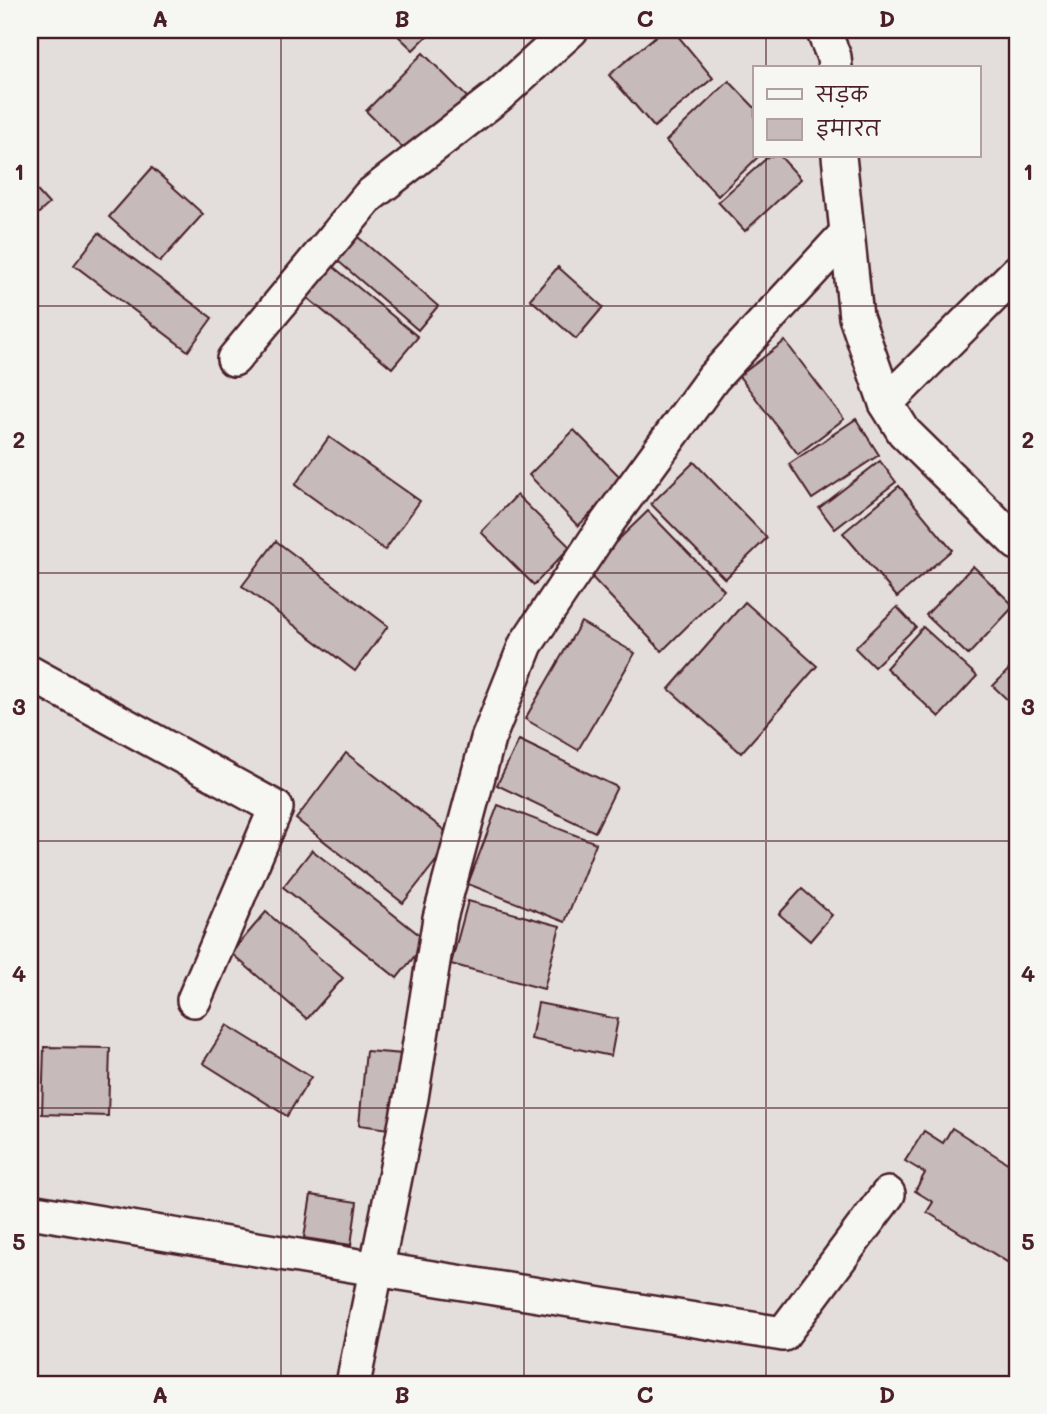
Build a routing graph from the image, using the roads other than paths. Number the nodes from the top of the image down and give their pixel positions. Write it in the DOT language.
graph roads {
  1 [pos="571,30"];
  2 [pos="823,30"];
  3 [pos="835,66"];
  4 [pos="839,158"];
  5 [pos="846,234"];
  6 [pos="1017,272"];
  7 [pos="233,359"];
  8 [pos="886,403"];
  9 [pos="1017,542"];
  10 [pos="30,673"];
  11 [pos="194,1000"];
  12 [pos="888,1194"];
  13 [pos="30,1211"];
  14 [pos="376,1269"];
  15 [pos="353,1384"];
  1 -- 7 [label="street"];
  2 -- 3 [label="street"];
  4 -- 5 [label="street"];
  5 -- 8 [label="street"];
  5 -- 14 [label="street"];
  6 -- 8 [label="street"];
  8 -- 9 [label="street"];
  10 -- 11 [label="street"];
  12 -- 14 [label="street"];
  13 -- 14 [label="street"];
  14 -- 15 [label="street"];
}
